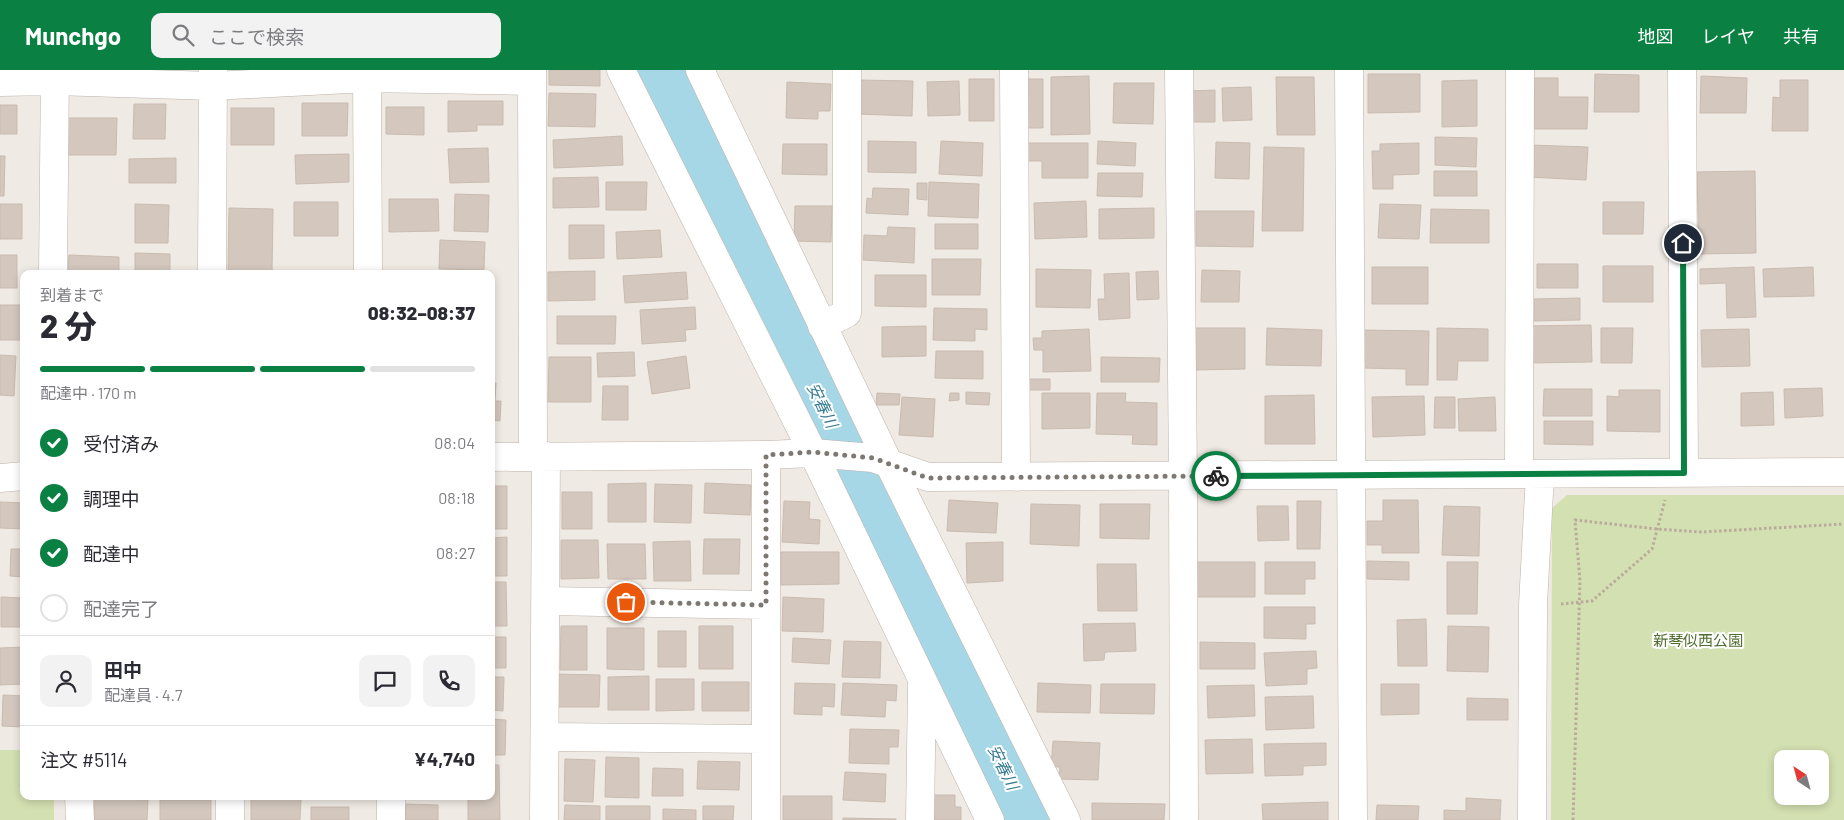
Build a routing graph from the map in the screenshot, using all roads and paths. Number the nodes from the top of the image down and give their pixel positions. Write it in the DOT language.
graph roads {
  1 [pos="622,70"];
  2 [pos="700,70"];
  3 [pos="847,70"];
  4 [pos="1014,70"];
  5 [pos="1179,70"];
  6 [pos="1349,70"];
  7 [pos="1520,70"];
  8 [pos="1682,70"];
  9 [pos="367,74"];
  10 [pos="55,76"];
  11 [pos="532,76"];
  12 [pos="213,78"];
  13 [pos="0,82"];
  14 [pos="53,270"];
  15 [pos="212,270"];
  16 [pos="368,270"];
  17 [pos="822,326"];
  18 [pos="819,453"];
  19 [pos="766,455"];
  20 [pos="540,456"];
  21 [pos="495,457"];
  22 [pos="881,461"];
  23 [pos="1844,472"];
  24 [pos="1530,474"];
  25 [pos="1350,475"];
  26 [pos="20,476"];
  27 [pos="1183,476"];
  28 [pos="1016,477"];
  29 [pos="0,478"];
  30 [pos="1676,483"];
  31 [pos="1844,524"];
  32 [pos="1657,529"];
  33 [pos="547,601"];
  34 [pos="1579,602"];
  35 [pos="1560,604"];
  36 [pos="766,605"];
  37 [pos="922,679"];
  38 [pos="545,737"];
  39 [pos="766,739"];
  40 [pos="80,800"];
  41 [pos="230,800"];
  42 [pos="392,800"];
  43 [pos="80,820"];
  44 [pos="230,820"];
  45 [pos="391,820"];
  46 [pos="544,820"];
  47 [pos="766,820"];
  48 [pos="920,820"];
  49 [pos="990,820"];
  50 [pos="1066,820"];
  51 [pos="1184,820"];
  52 [pos="1353,820"];
  53 [pos="1532,820"];
  54 [pos="1573,820"];
  1 -- 18 [label="street"];
  2 -- 17 [label="street"];
  3 -- 17 [label="street"];
  4 -- 28 [label="street"];
  5 -- 27 [label="street"];
  6 -- 25 [label="street"];
  7 -- 24 [label="street"];
  8 -- 30 [label="street"];
  9 -- 11 [label="street"];
  9 -- 12 [label="street"];
  9 -- 16 [label="street"];
  10 -- 12 [label="street"];
  10 -- 13 [label="street"];
  10 -- 14 [label="street"];
  11 -- 20 [label="street"];
  12 -- 15 [label="street"];
  17 -- 22 [label="street"];
  18 -- 19 [label="street"];
  18 -- 22 [label="street"];
  18 -- 37 [label="street"];
  19 -- 20 [label="street"];
  19 -- 36 [label="street"];
  20 -- 21 [label="street"];
  20 -- 33 [label="street"];
  22 -- 28 [label="street"];
  22 -- 50 [label="street"];
  23 -- 30 [label="street"];
  24 -- 25 [label="street"];
  24 -- 30 [label="street"];
  24 -- 53 [label="street"];
  25 -- 27 [label="street"];
  25 -- 52 [label="street"];
  26 -- 29 [label="street"];
  27 -- 28 [label="street"];
  27 -- 51 [label="street"];
  30 -- 32 [label="path"];
  31 -- 32 [label="path"];
  32 -- 34 [label="path"];
  32 -- 34 [label="path"];
  33 -- 36 [label="street"];
  33 -- 38 [label="street"];
  34 -- 35 [label="path"];
  34 -- 54 [label="path"];
  36 -- 39 [label="street"];
  37 -- 48 [label="street"];
  37 -- 49 [label="street"];
  38 -- 39 [label="street"];
  38 -- 46 [label="street"];
  39 -- 47 [label="street"];
  40 -- 43 [label="street"];
  41 -- 44 [label="street"];
  42 -- 45 [label="street"];
}
